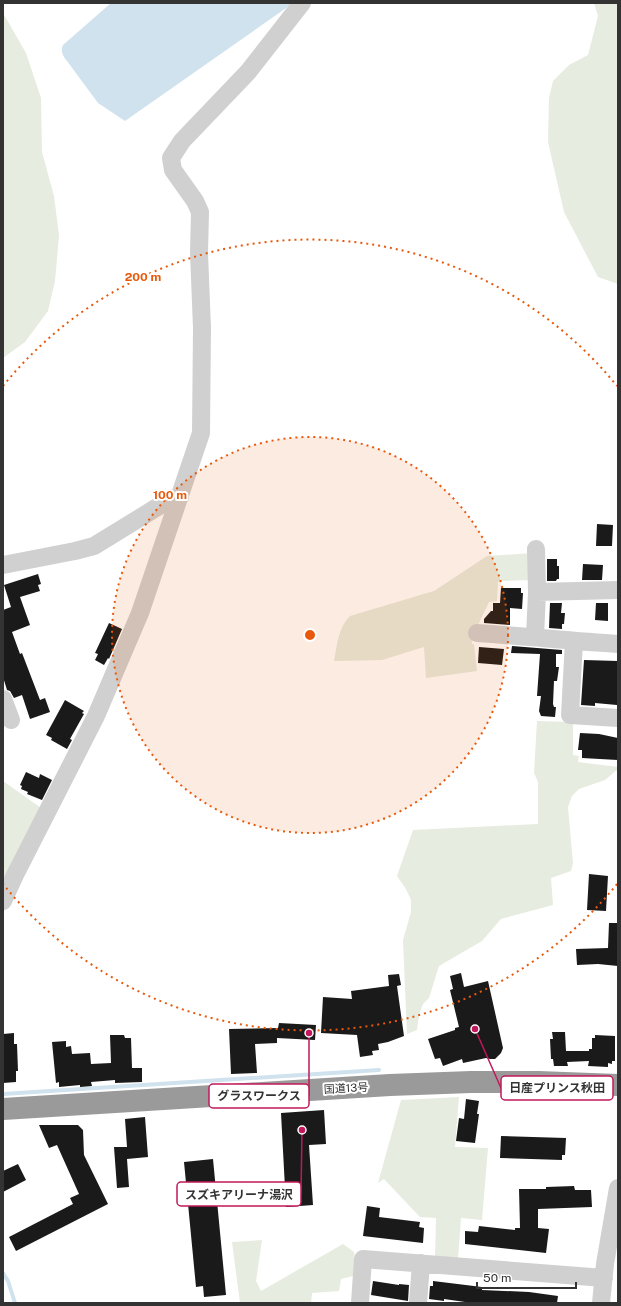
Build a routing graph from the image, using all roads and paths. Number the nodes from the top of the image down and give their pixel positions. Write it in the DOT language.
graph roads {
  1 [pos="302,3"];
  2 [pos="180,496"];
  3 [pos="536,550"];
  4 [pos="3,565"];
  5 [pos="618,590"];
  6 [pos="537,592"];
  7 [pos="477,633"];
  8 [pos="535,637"];
  9 [pos="574,641"];
  10 [pos="618,644"];
  11 [pos="3,699"];
  12 [pos="618,718"];
  13 [pos="11,720"];
  14 [pos="3,901"];
  15 [pos="618,1085"];
  16 [pos="3,1109"];
  17 [pos="618,1188"];
  18 [pos="421,1263"];
  19 [pos="609,1269"];
  20 [pos="360,1303"];
  21 [pos="418,1303"];
  22 [pos="601,1303"];
  1 -- 2 [label="street"];
  2 -- 4 [label="street"];
  2 -- 14 [label="street"];
  3 -- 6 [label="street"];
  5 -- 6 [label="street"];
  6 -- 8 [label="street"];
  7 -- 8 [label="street"];
  8 -- 9 [label="street"];
  9 -- 10 [label="street"];
  9 -- 12 [label="street"];
  11 -- 13 [label="street"];
  15 -- 16 [label="highway, 国道13号"];
  17 -- 19 [label="street"];
  18 -- 19 [label="street"];
  18 -- 20 [label="street"];
  18 -- 21 [label="street"];
  19 -- 22 [label="street"];
}
